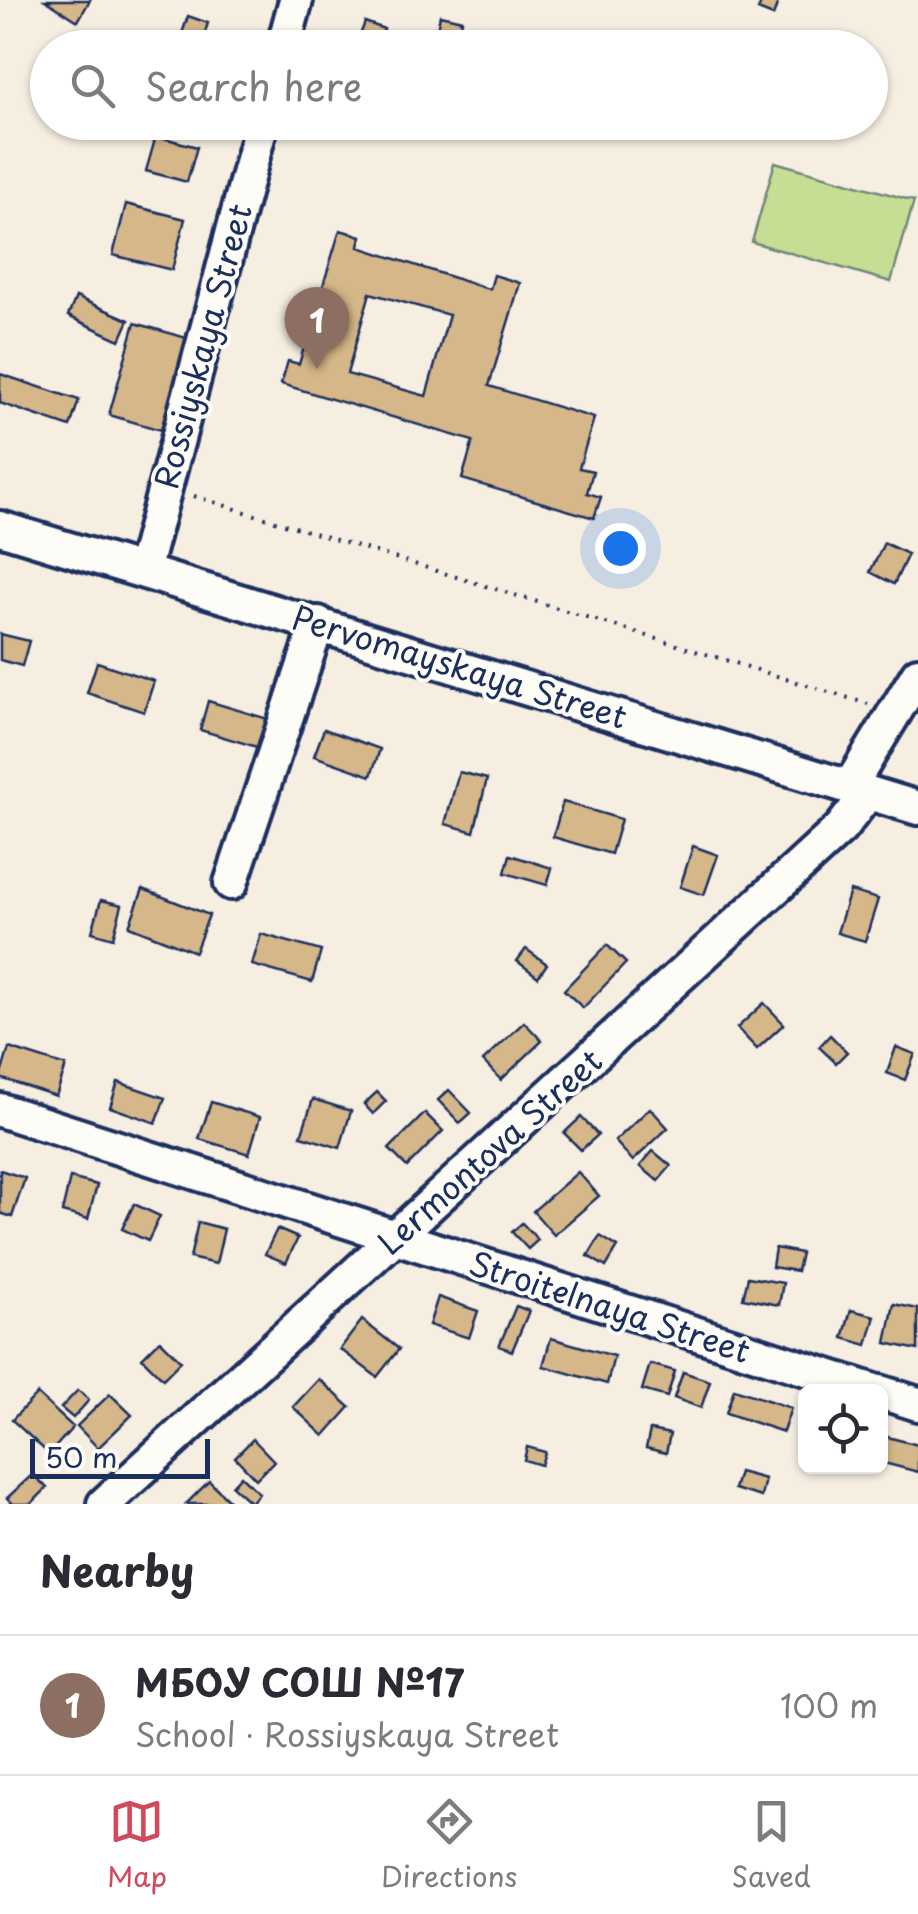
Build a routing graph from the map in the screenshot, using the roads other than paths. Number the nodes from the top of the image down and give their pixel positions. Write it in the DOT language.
graph roads {
  1 [pos="296,0"];
  2 [pos="288,30"];
  3 [pos="257,140"];
  4 [pos="0,528"];
  5 [pos="143,571"];
  6 [pos="318,623"];
  7 [pos="918,674"];
  8 [pos="859,789"];
  9 [pos="918,808"];
  10 [pos="230,883"];
  11 [pos="0,1110"];
  12 [pos="393,1238"];
  13 [pos="854,1384"];
  14 [pos="888,1395"];
  15 [pos="918,1404"];
  16 [pos="104,1504"];
  1 -- 2 [label="street"];
  3 -- 5 [label="street, Rossiyskaya Street"];
  4 -- 5 [label="street, Pervomayskaya Street"];
  5 -- 6 [label="street, Pervomayskaya Street"];
  6 -- 8 [label="street, Pervomayskaya Street"];
  6 -- 10 [label="street"];
  7 -- 8 [label="street, Lermontova Street"];
  8 -- 9 [label="street, Pervomayskaya Street"];
  8 -- 12 [label="street, Lermontova Street"];
  11 -- 12 [label="street, Stroitelnaya Street"];
  12 -- 13 [label="street, Stroitelnaya Street"];
  12 -- 16 [label="street, Lermontova Street"];
  14 -- 15 [label="street, Stroitelnaya Street"];
}
